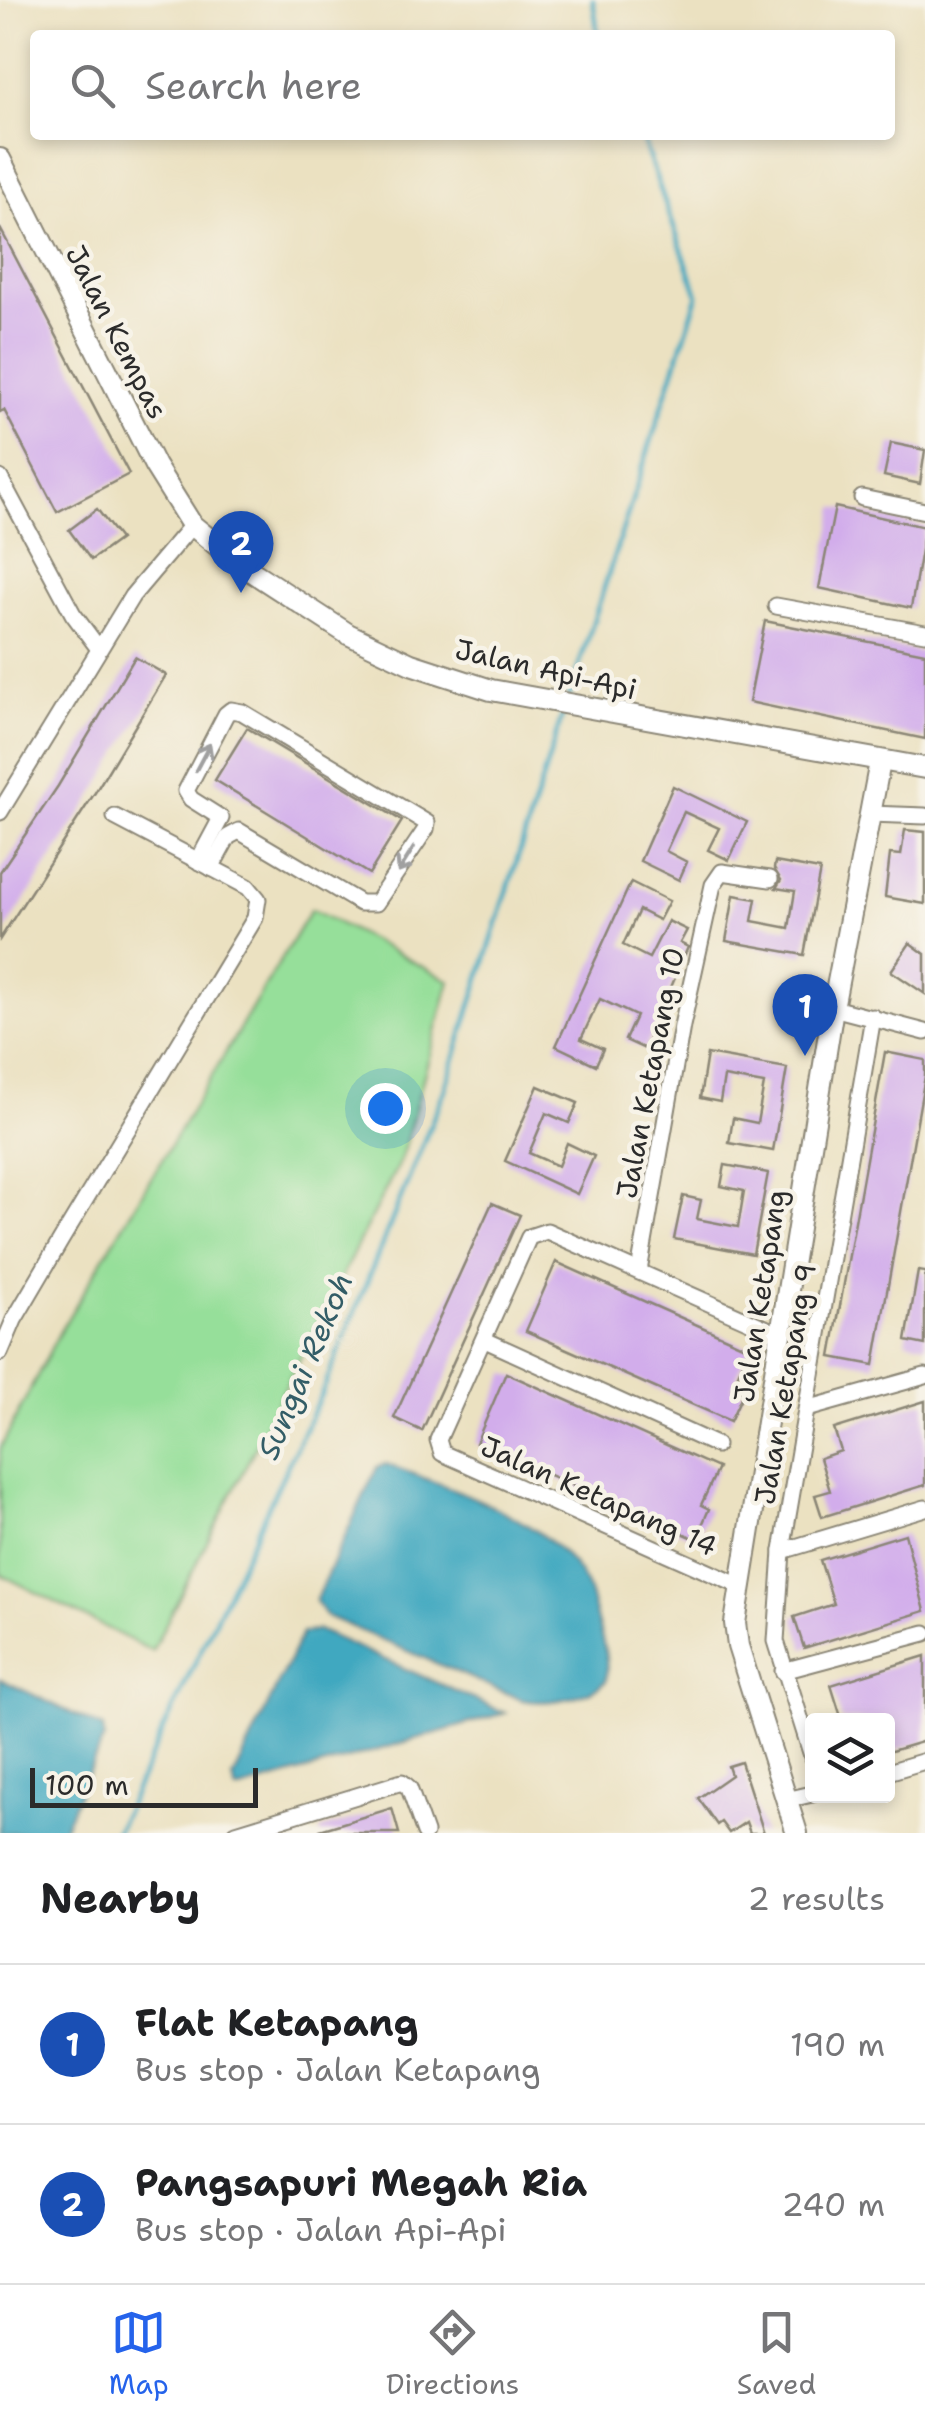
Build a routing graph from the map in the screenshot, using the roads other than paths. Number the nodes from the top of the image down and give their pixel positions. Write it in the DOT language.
graph roads {
  1 [pos="0,161"];
  2 [pos="6,192"];
  3 [pos="0,478"];
  4 [pos="862,498"];
  5 [pos="925,512"];
  6 [pos="192,525"];
  7 [pos="776,606"];
  8 [pos="925,634"];
  9 [pos="99,649"];
  10 [pos="880,762"];
  11 [pos="925,768"];
  12 [pos="0,812"];
  13 [pos="870,814"];
  14 [pos="925,816"];
  15 [pos="115,817"];
  16 [pos="205,864"];
  17 [pos="770,879"];
  18 [pos="832,1008"];
  19 [pos="873,1017"];
  20 [pos="925,1032"];
  21 [pos="639,1271"];
  22 [pos="782,1336"];
  23 [pos="485,1340"];
  24 [pos="0,1353"];
  25 [pos="925,1376"];
  26 [pos="807,1409"];
  27 [pos="716,1445"];
  28 [pos="925,1508"];
  29 [pos="782,1551"];
  30 [pos="740,1586"];
  31 [pos="925,1634"];
  32 [pos="784,1671"];
  33 [pos="805,1735"];
  34 [pos="925,1761"];
  35 [pos="895,1770"];
  36 [pos="805,1796"];
  37 [pos="786,1800"];
  38 [pos="236,1833"];
  39 [pos="425,1833"];
  40 [pos="796,1833"];
  1 -- 2 [label="street, Jalan Kempas"];
  2 -- 6 [label="street, Jalan Kempas"];
  3 -- 9 [label="street"];
  4 -- 5 [label="street"];
  6 -- 9 [label="street"];
  6 -- 10 [label="street, Jalan Api-Api"];
  7 -- 8 [label="street"];
  9 -- 12 [label="street"];
  10 -- 11 [label="street, Jalan Api-Api"];
  10 -- 13 [label="street, Jalan Ketapang"];
  13 -- 14 [label="street"];
  13 -- 18 [label="street, Jalan Ketapang"];
  15 -- 16 [label="street"];
  16 -- 16 [label="street, one-way"];
  16 -- 24 [label="street"];
  17 -- 21 [label="street, Jalan Ketapang 10"];
  18 -- 19 [label="street"];
  18 -- 22 [label="street, Jalan Ketapang"];
  19 -- 20 [label="street"];
  19 -- 26 [label="street, Jalan Ketapang 9"];
  21 -- 22 [label="street"];
  21 -- 23 [label="street"];
  22 -- 30 [label="street, Jalan Ketapang"];
  23 -- 27 [label="street"];
  23 -- 30 [label="street, Jalan Ketapang 14"];
  25 -- 26 [label="street"];
  26 -- 29 [label="street, Jalan Ketapang 9"];
  28 -- 29 [label="street"];
  29 -- 32 [label="street, Jalan Ketapang 9"];
  30 -- 37 [label="street, Jalan Ketapang"];
  31 -- 32 [label="street"];
  32 -- 33 [label="street, Jalan Ketapang 9"];
  34 -- 35 [label="street"];
  36 -- 37 [label="street"];
  37 -- 40 [label="street, Jalan Ketapang"];
  38 -- 39 [label="street"];
}
